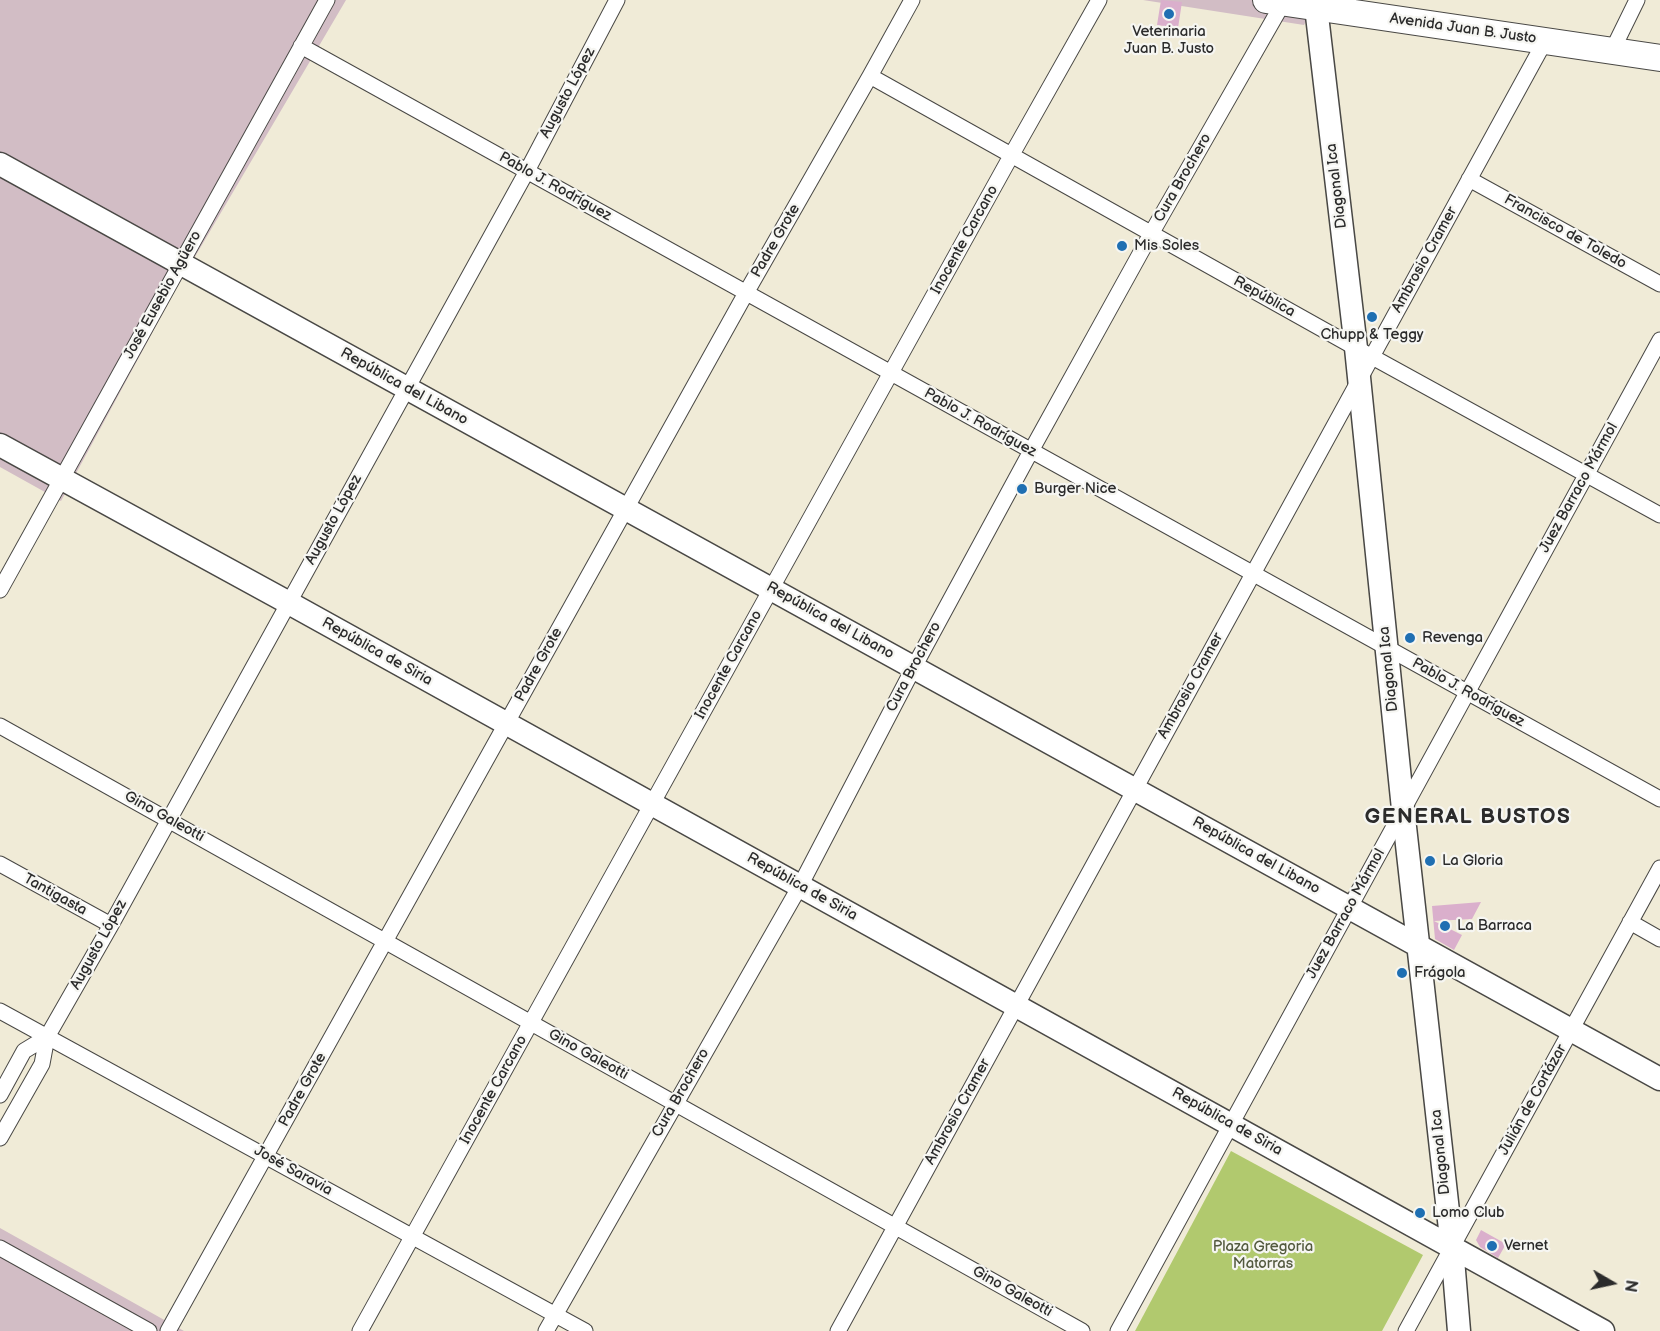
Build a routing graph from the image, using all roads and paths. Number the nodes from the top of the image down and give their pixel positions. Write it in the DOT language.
graph roads {
  1 [pos="327,0"];
  2 [pos="617,0"];
  3 [pos="912,0"];
  4 [pos="1099,0"];
  5 [pos="1637,0"];
  6 [pos="1275,1"];
  7 [pos="1317,4"];
  8 [pos="1545,41"];
  9 [pos="301,46"];
  10 [pos="1612,51"];
  11 [pos="1660,58"];
  12 [pos="870,76"];
  13 [pos="1011,156"];
  14 [pos="0,164"];
  15 [pos="527,171"];
  16 [pos="1469,179"];
  17 [pos="1151,234"];
  18 [pos="181,263"];
  19 [pos="1660,284"];
  20 [pos="746,293"];
  21 [pos="1660,339"];
  22 [pos="1364,352"];
  23 [pos="891,373"];
  24 [pos="1359,380"];
  25 [pos="407,388"];
  26 [pos="0,446"];
  27 [pos="1031,451"];
  28 [pos="1586,474"];
  29 [pos="61,479"];
  30 [pos="626,509"];
  31 [pos="1660,515"];
  32 [pos="1253,573"];
  33 [pos="771,589"];
  34 [pos="0,590"];
  35 [pos="289,603"];
  36 [pos="1387,647"];
  37 [pos="914,667"];
  38 [pos="1467,692"];
  39 [pos="506,723"];
  40 [pos="0,726"];
  41 [pos="1135,789"];
  42 [pos="1660,799"];
  43 [pos="652,804"];
  44 [pos="1403,809"];
  45 [pos="169,820"];
  46 [pos="0,864"];
  47 [pos="1660,868"];
  48 [pos="800,886"];
  49 [pos="1349,908"];
  50 [pos="1630,922"];
  51 [pos="111,925"];
  52 [pos="1660,939"];
  53 [pos="385,941"];
  54 [pos="1418,946"];
  55 [pos="1016,1005"];
  56 [pos="0,1011"];
  57 [pos="531,1023"];
  58 [pos="1571,1030"];
  59 [pos="47,1037"];
  60 [pos="1660,1079"];
  61 [pos="0,1095"];
  62 [pos="676,1104"];
  63 [pos="1231,1124"];
  64 [pos="0,1138"];
  65 [pos="266,1156"];
  66 [pos="895,1227"];
  67 [pos="412,1236"];
  68 [pos="1452,1246"];
  69 [pos="0,1248"];
  70 [pos="556,1315"];
  71 [pos="149,1331"];
  72 [pos="168,1331"];
  73 [pos="360,1331"];
  74 [pos="546,1331"];
  75 [pos="585,1331"];
  76 [pos="838,1331"];
  77 [pos="1082,1331"];
  78 [pos="1118,1331"];
  79 [pos="1406,1331"];
  80 [pos="1459,1331"];
  81 [pos="1603,1331"];
  1 -- 9 [label="street, José Eusebio Agüero"];
  2 -- 15 [label="street, Augusto López"];
  3 -- 12 [label="street, Padre Grote"];
  4 -- 13 [label="street, Inocente Carcano"];
  5 -- 10 [label="street"];
  6 -- 7 [label="main road, Avenida Juan B. Justo"];
  6 -- 17 [label="street, Cura Brochero"];
  7 -- 8 [label="main road, Avenida Juan B. Justo"];
  7 -- 22 [label="main road, Diagonal Ica"];
  8 -- 10 [label="main road, Avenida Juan B. Justo"];
  8 -- 16 [label="street, Ambrosio Cramer"];
  9 -- 15 [label="street, Pablo J. Rodríguez"];
  9 -- 18 [label="street, José Eusebio Agüero"];
  10 -- 11 [label="main road, Avenida Juan B. Justo"];
  12 -- 13 [label="street, República"];
  12 -- 20 [label="street, Padre Grote"];
  13 -- 17 [label="street, República"];
  13 -- 23 [label="street, Inocente Carcano"];
  14 -- 18 [label="main road, República del Libano"];
  15 -- 20 [label="street, Pablo J. Rodríguez"];
  15 -- 25 [label="street, Augusto López"];
  16 -- 19 [label="street, Francisco de Toledo"];
  16 -- 22 [label="street, Ambrosio Cramer"];
  17 -- 22 [label="street, República"];
  17 -- 27 [label="street, Cura Brochero"];
  18 -- 25 [label="main road, República del Libano"];
  18 -- 29 [label="street, José Eusebio Agüero"];
  20 -- 23 [label="street, Pablo J. Rodríguez"];
  20 -- 30 [label="street, Padre Grote"];
  21 -- 28 [label="street, Juez Barraco Mármol"];
  22 -- 24 [label="main road, Diagonal Ica"];
  22 -- 28 [label="street, República"];
  23 -- 27 [label="street, Pablo J. Rodríguez"];
  23 -- 33 [label="street, Inocente Carcano"];
  24 -- 32 [label="street, Ambrosio Cramer"];
  24 -- 36 [label="main road, Diagonal Ica"];
  25 -- 30 [label="main road, República del Libano"];
  25 -- 35 [label="street, Augusto López"];
  26 -- 29 [label="main road, República de Siria"];
  27 -- 32 [label="street, Pablo J. Rodríguez"];
  27 -- 37 [label="street, Cura Brochero"];
  28 -- 31 [label="street, República"];
  28 -- 38 [label="street, Juez Barraco Mármol"];
  29 -- 34 [label="street, José Eusebio Agüero"];
  29 -- 35 [label="main road, República de Siria"];
  30 -- 33 [label="main road, República del Libano"];
  30 -- 39 [label="street, Padre Grote"];
  32 -- 36 [label="street, Pablo J. Rodríguez"];
  32 -- 41 [label="street, Ambrosio Cramer"];
  33 -- 37 [label="main road, República del Libano"];
  33 -- 43 [label="street, Inocente Carcano"];
  35 -- 39 [label="main road, República de Siria"];
  35 -- 45 [label="street, Augusto López"];
  36 -- 38 [label="street, Pablo J. Rodríguez"];
  36 -- 44 [label="main road, Diagonal Ica"];
  37 -- 41 [label="main road, República del Libano"];
  37 -- 48 [label="street, Cura Brochero"];
  38 -- 42 [label="street, Pablo J. Rodríguez"];
  38 -- 44 [label="street, Juez Barraco Mármol"];
  39 -- 43 [label="main road, República de Siria"];
  39 -- 53 [label="street, Padre Grote"];
  40 -- 45 [label="street, Gino Galeotti"];
  41 -- 49 [label="main road, República del Libano"];
  41 -- 55 [label="street, Ambrosio Cramer"];
  43 -- 48 [label="main road, República de Siria"];
  43 -- 57 [label="street, Inocente Carcano"];
  44 -- 49 [label="street, Juez Barraco Mármol"];
  44 -- 54 [label="main road, Diagonal Ica"];
  45 -- 51 [label="street, Augusto López"];
  45 -- 53 [label="street, Gino Galeotti"];
  46 -- 51 [label="street, Tantigasta"];
  47 -- 50 [label="street, Julián de Cortázar"];
  48 -- 55 [label="main road, República de Siria"];
  48 -- 62 [label="street, Cura Brochero"];
  49 -- 54 [label="main road, República del Libano"];
  49 -- 63 [label="street, Juez Barraco Mármol"];
  50 -- 52 [label="street"];
  50 -- 58 [label="street, Julián de Cortázar"];
  51 -- 59 [label="street, Augusto López"];
  53 -- 57 [label="street, Gino Galeotti"];
  53 -- 65 [label="street, Padre Grote"];
  54 -- 58 [label="main road, República del Libano"];
  54 -- 68 [label="main road, Diagonal Ica"];
  55 -- 63 [label="main road, República de Siria"];
  55 -- 66 [label="street, Ambrosio Cramer"];
  56 -- 59 [label="street, José Saravia"];
  57 -- 62 [label="street, Gino Galeotti"];
  57 -- 67 [label="street, Inocente Carcano"];
  58 -- 60 [label="main road, República del Libano"];
  58 -- 68 [label="street, Julián de Cortázar"];
  59 -- 61 [label="street, Augusto López"];
  59 -- 64 [label="street, Augusto López"];
  59 -- 65 [label="street, José Saravia"];
  62 -- 66 [label="street, Gino Galeotti"];
  62 -- 70 [label="street, Cura Brochero"];
  63 -- 68 [label="main road, República de Siria"];
  63 -- 78 [label="street, Juez Barraco Mármol"];
  65 -- 67 [label="street, José Saravia"];
  65 -- 72 [label="street, Padre Grote"];
  66 -- 76 [label="street, Ambrosio Cramer"];
  66 -- 77 [label="street, Gino Galeotti"];
  67 -- 70 [label="street, José Saravia"];
  67 -- 73 [label="street, Inocente Carcano"];
  68 -- 79 [label="street, Julián de Cortázar"];
  68 -- 80 [label="main road, Diagonal Ica"];
  68 -- 81 [label="main road, República de Siria"];
  69 -- 71 [label="street"];
  70 -- 74 [label="street, Cura Brochero"];
  70 -- 75 [label="street, José Saravia"];
}
